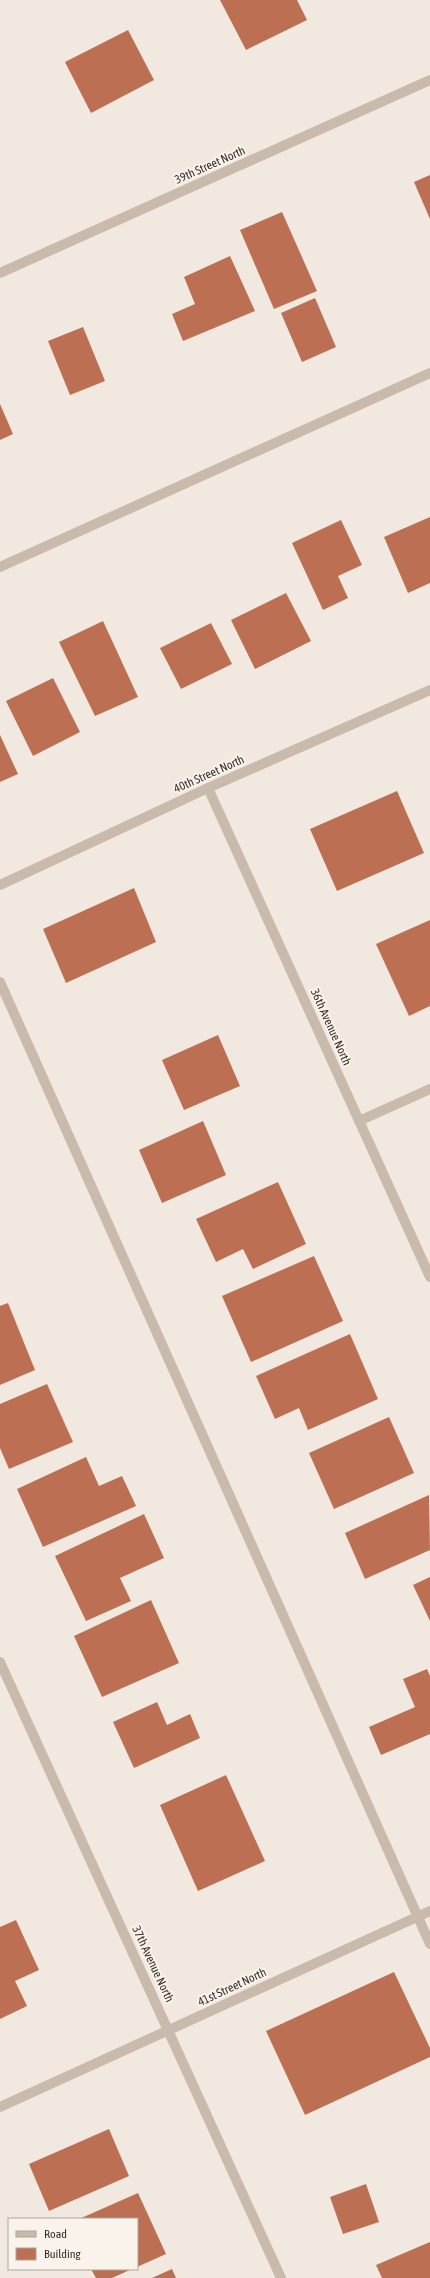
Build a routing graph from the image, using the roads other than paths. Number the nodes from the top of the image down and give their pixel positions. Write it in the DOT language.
graph roads {
  1 [pos="430,80"];
  2 [pos="0,273"];
  3 [pos="430,373"];
  4 [pos="0,567"];
  5 [pos="430,690"];
  6 [pos="208,788"];
  7 [pos="0,885"];
  8 [pos="0,982"];
  9 [pos="430,1089"];
  10 [pos="359,1121"];
  11 [pos="430,1277"];
  12 [pos="0,1662"];
  13 [pos="430,1911"];
  14 [pos="418,1916"];
  15 [pos="430,1944"];
  16 [pos="169,2030"];
  17 [pos="0,2107"];
  18 [pos="281,2278"];
  1 -- 2 [label="street, 39th Street North"];
  3 -- 4 [label="street"];
  5 -- 6 [label="street, 40th Street North"];
  6 -- 7 [label="street, 40th Street North"];
  6 -- 10 [label="street, 36th Avenue North"];
  8 -- 14 [label="street"];
  9 -- 10 [label="street"];
  10 -- 11 [label="street, 36th Avenue North"];
  12 -- 16 [label="street, 37th Avenue North"];
  13 -- 14 [label="street, 41st Street North"];
  14 -- 15 [label="street"];
  14 -- 16 [label="street, 41st Street North"];
  16 -- 17 [label="street, 41st Street North"];
  16 -- 18 [label="street, 37th Avenue North"];
}
